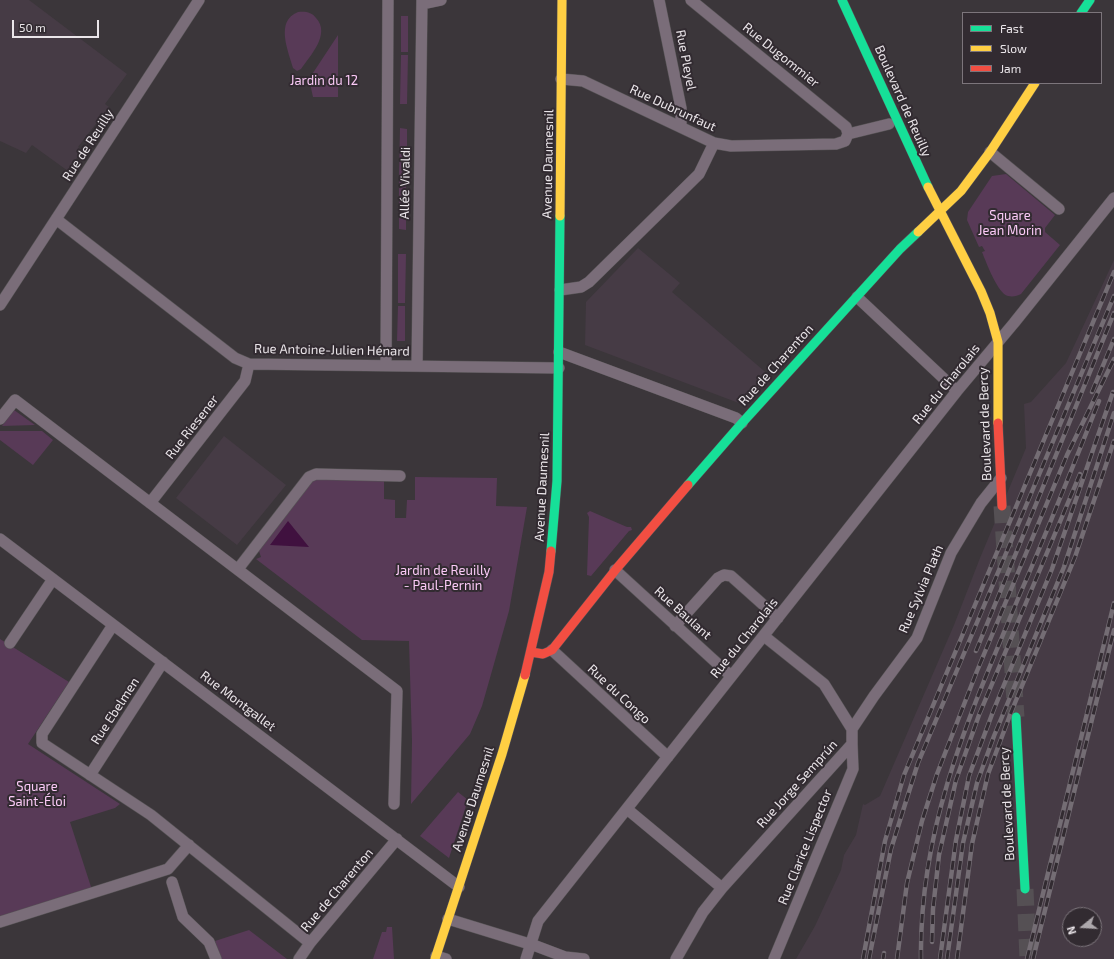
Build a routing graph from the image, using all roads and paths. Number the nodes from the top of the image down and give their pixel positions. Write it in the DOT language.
graph roads {
  1 [pos="199,0"];
  2 [pos="388,0"];
  3 [pos="441,0"];
  4 [pos="562,0"];
  5 [pos="659,0"];
  6 [pos="691,0"];
  7 [pos="842,0"];
  8 [pos="1090,0"];
  9 [pos="422,2"];
  10 [pos="1082,12"];
  11 [pos="561,79"];
  12 [pos="1034,84"];
  13 [pos="889,124"];
  14 [pos="681,127"];
  15 [pos="848,136"];
  16 [pos="714,143"];
  17 [pos="990,152"];
  18 [pos="1114,198"];
  19 [pos="1059,209"];
  20 [pos="939,212"];
  21 [pos="56,219"];
  22 [pos="560,290"];
  23 [pos="857,297"];
  24 [pos="0,304"];
  25 [pos="998,342"];
  26 [pos="559,352"];
  27 [pos="249,364"];
  28 [pos="386,365"];
  29 [pos="417,366"];
  30 [pos="559,368"];
  31 [pos="957,391"];
  32 [pos="0,419"];
  33 [pos="742,424"];
  34 [pos="400,476"];
  35 [pos="1001,478"];
  36 [pos="150,503"];
  37 [pos="1002,506"];
  38 [pos="0,539"];
  39 [pos="238,569"];
  40 [pos="615,570"];
  41 [pos="53,579"];
  42 [pos="778,618"];
  43 [pos="113,625"];
  44 [pos="676,626"];
  45 [pos="764,636"];
  46 [pos="10,643"];
  47 [pos="552,650"];
  48 [pos="531,652"];
  49 [pos="163,662"];
  50 [pos="731,676"];
  51 [pos="1016,717"];
  52 [pos="852,729"];
  53 [pos="852,744"];
  54 [pos="668,757"];
  55 [pos="90,775"];
  56 [pos="394,804"];
  57 [pos="627,809"];
  58 [pos="397,839"];
  59 [pos="189,845"];
  60 [pos="172,882"];
  61 [pos="459,886"];
  62 [pos="722,888"];
  63 [pos="1025,889"];
  64 [pos="448,919"];
  65 [pos="0,922"];
  66 [pos="310,943"];
  67 [pos="531,944"];
  68 [pos="439,958"];
  69 [pos="216,959"];
  70 [pos="300,959"];
  71 [pos="526,959"];
  72 [pos="584,959"];
  73 [pos="676,959"];
  74 [pos="774,959"];
  1 -- 21 [label="street, Rue de Reuilly"];
  2 -- 28 [label="street, Allée Vivaldi"];
  3 -- 9 [label="street"];
  4 -- 11 [label="main road, Avenue Daumesnil"];
  5 -- 14 [label="street, Rue Pleyel"];
  6 -- 15 [label="street, Rue Dugommier"];
  7 -- 20 [label="main road, Boulevard de Reuilly"];
  8 -- 10 [label="main road"];
  9 -- 29 [label="street, Allée Vivaldi"];
  11 -- 14 [label="street, Rue Dubrunfaut"];
  11 -- 22 [label="main road, Avenue Daumesnil"];
  12 -- 17 [label="main road, Rue de Charenton"];
  13 -- 15 [label="street"];
  14 -- 16 [label="street, Rue Dubrunfaut"];
  15 -- 16 [label="street, Rue Dubrunfaut"];
  16 -- 22 [label="street"];
  17 -- 19 [label="street"];
  17 -- 20 [label="main road, Rue de Charenton"];
  18 -- 25 [label="street"];
  20 -- 23 [label="main road, Rue de Charenton"];
  20 -- 25 [label="main road, Boulevard de Bercy"];
  21 -- 24 [label="street, Rue de Reuilly"];
  21 -- 27 [label="street, Rue Antoine-Julien Hénard"];
  22 -- 26 [label="main road, Avenue Daumesnil"];
  23 -- 31 [label="street"];
  23 -- 33 [label="main road, Rue de Charenton"];
  25 -- 31 [label="street, Rue du Charolais"];
  25 -- 35 [label="main road, Boulevard de Bercy"];
  26 -- 30 [label="main road, Avenue Daumesnil"];
  26 -- 33 [label="street"];
  27 -- 28 [label="street, Rue Antoine-Julien Hénard"];
  27 -- 36 [label="street, Rue Riesener"];
  28 -- 29 [label="street, Rue Antoine-Julien Hénard"];
  29 -- 30 [label="street, Rue Antoine-Julien Hénard"];
  30 -- 48 [label="main road, Avenue Daumesnil"];
  31 -- 42 [label="street, Rue du Charolais"];
  32 -- 36 [label="street"];
  33 -- 40 [label="main road, Rue de Charenton"];
  34 -- 39 [label="street"];
  35 -- 37 [label="main road, Boulevard de Bercy"];
  35 -- 52 [label="street, Rue Sylvia Plath"];
  36 -- 39 [label="street"];
  38 -- 41 [label="street, Rue Montgallet"];
  39 -- 56 [label="street"];
  40 -- 44 [label="street, Rue Baulant"];
  40 -- 47 [label="main road, Rue de Charenton"];
  41 -- 43 [label="street, Rue Montgallet"];
  41 -- 46 [label="street"];
  42 -- 44 [label="street"];
  42 -- 45 [label="street, Rue du Charolais"];
  43 -- 49 [label="street, Rue Montgallet"];
  43 -- 55 [label="street"];
  44 -- 50 [label="street, Rue Baulant"];
  45 -- 50 [label="street, Rue du Charolais"];
  45 -- 52 [label="street"];
  47 -- 48 [label="main road"];
  47 -- 54 [label="street, Rue du Congo"];
  48 -- 61 [label="main road, Avenue Daumesnil"];
  49 -- 55 [label="street, Rue Ebelmen"];
  49 -- 58 [label="street, Rue Montgallet"];
  50 -- 54 [label="street, Rue du Charolais"];
  51 -- 63 [label="main road, Boulevard de Bercy"];
  52 -- 53 [label="street, Rue Jorge Semprún"];
  53 -- 62 [label="street, Rue Jorge Semprún"];
  53 -- 74 [label="street, Rue Clarice Lispector"];
  54 -- 57 [label="street, Rue du Charolais"];
  55 -- 59 [label="street"];
  57 -- 62 [label="street"];
  57 -- 67 [label="street, Rue du Charolais"];
  58 -- 61 [label="street, Rue Montgallet"];
  58 -- 66 [label="street, Rue de Charenton"];
  59 -- 65 [label="street"];
  59 -- 66 [label="street"];
  60 -- 69 [label="street"];
  61 -- 64 [label="main road, Avenue Daumesnil"];
  62 -- 73 [label="street, Rue Jorge Semprún"];
  64 -- 67 [label="street"];
  64 -- 68 [label="main road, Avenue Daumesnil"];
  66 -- 70 [label="street, Rue de Charenton"];
  67 -- 71 [label="street, Rue du Charolais"];
  67 -- 72 [label="street"];
}
